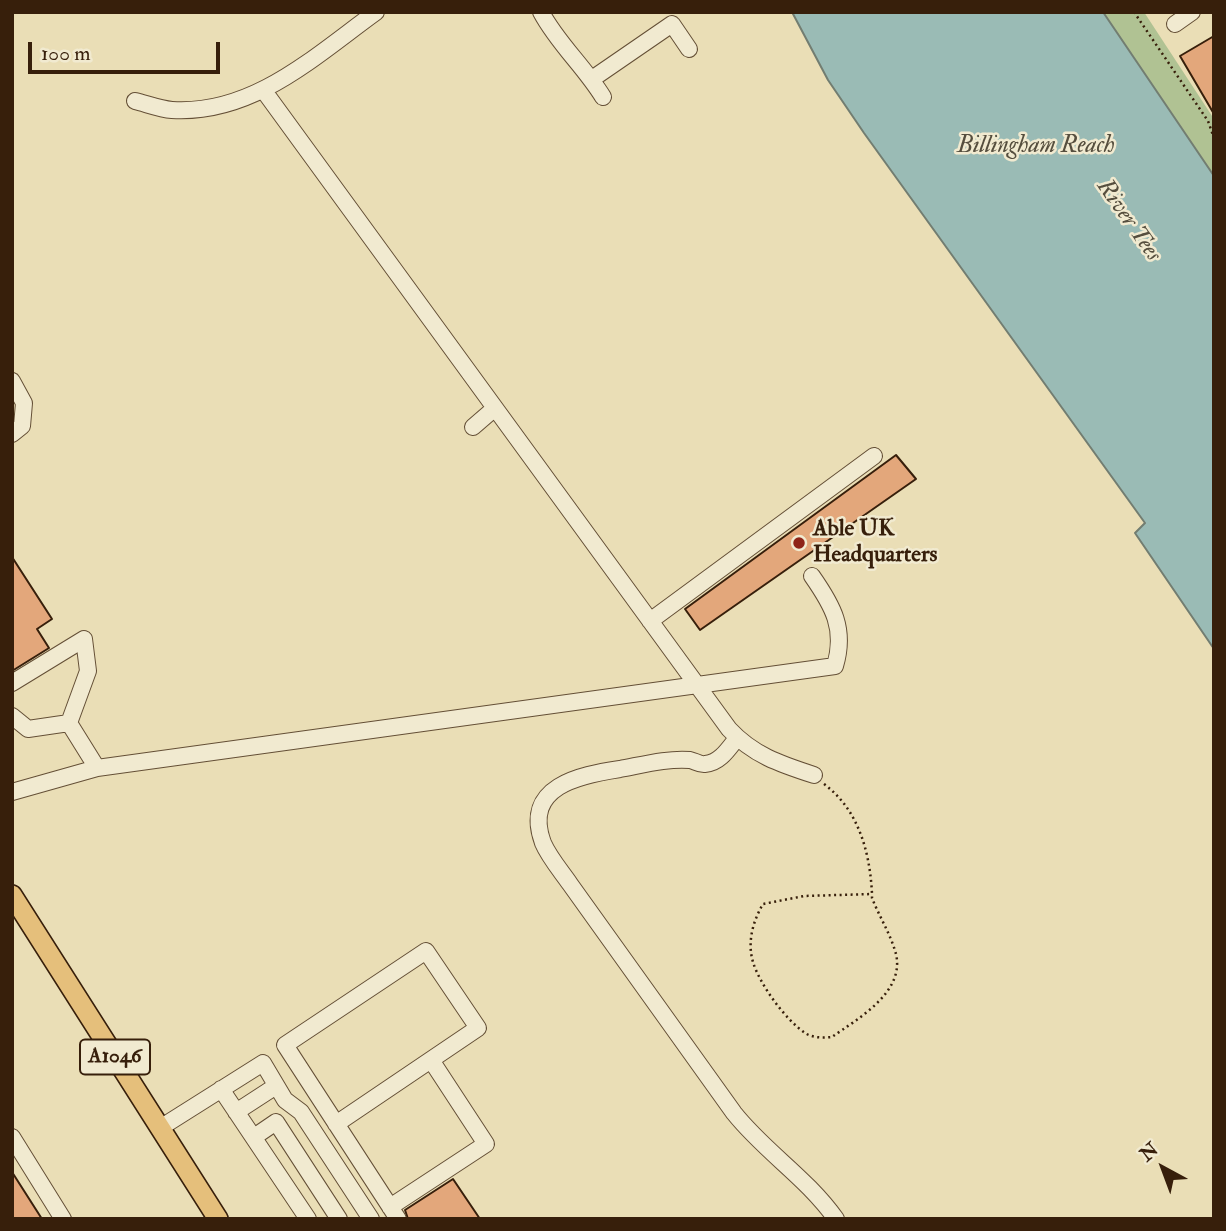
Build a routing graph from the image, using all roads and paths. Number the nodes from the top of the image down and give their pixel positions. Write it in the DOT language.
graph roads {
  1 [pos="376,12"];
  2 [pos="541,12"];
  3 [pos="1134,12"];
  4 [pos="1192,12"];
  5 [pos="1175,24"];
  6 [pos="689,49"];
  7 [pos="592,79"];
  8 [pos="264,91"];
  9 [pos="603,97"];
  10 [pos="135,102"];
  11 [pos="1214,138"];
  12 [pos="12,381"];
  13 [pos="495,408"];
  14 [pos="473,427"];
  15 [pos="12,434"];
  16 [pos="874,456"];
  17 [pos="812,576"];
  18 [pos="650,621"];
  19 [pos="685,668"];
  20 [pos="12,683"];
  21 [pos="698,687"];
  22 [pos="665,691"];
  23 [pos="12,716"];
  24 [pos="69,723"];
  25 [pos="733,733"];
  26 [pos="97,768"];
  27 [pos="814,775"];
  28 [pos="12,792"];
  29 [pos="872,894"];
  30 [pos="12,895"];
  31 [pos="431,1060"];
  32 [pos="276,1086"];
  33 [pos="221,1089"];
  34 [pos="236,1112"];
  35 [pos="336,1124"];
  36 [pos="160,1128"];
  37 [pos="12,1137"];
  38 [pos="254,1137"];
  39 [pos="394,1213"];
  40 [pos="63,1219"];
  41 [pos="218,1219"];
  42 [pos="308,1219"];
  43 [pos="339,1219"];
  44 [pos="371,1219"];
  45 [pos="836,1219"];
  1 -- 8 [label="street"];
  2 -- 7 [label="street"];
  3 -- 11 [label="path"];
  4 -- 5 [label="street"];
  6 -- 7 [label="street"];
  7 -- 9 [label="street"];
  8 -- 10 [label="street"];
  8 -- 13 [label="street"];
  12 -- 15 [label="street"];
  13 -- 14 [label="street"];
  13 -- 18 [label="street"];
  16 -- 18 [label="street"];
  17 -- 21 [label="street"];
  18 -- 19 [label="street"];
  19 -- 21 [label="street"];
  19 -- 22 [label="street"];
  20 -- 24 [label="street"];
  21 -- 22 [label="street"];
  21 -- 25 [label="street"];
  22 -- 26 [label="street"];
  23 -- 24 [label="street"];
  24 -- 26 [label="street"];
  25 -- 27 [label="street"];
  25 -- 45 [label="street"];
  26 -- 28 [label="street"];
  27 -- 29 [label="path"];
  29 -- 29 [label="path"];
  30 -- 36 [label="main road, A1046"];
  31 -- 35 [label="street"];
  31 -- 35 [label="street"];
  31 -- 39 [label="street"];
  32 -- 33 [label="street"];
  32 -- 34 [label="street"];
  32 -- 44 [label="street"];
  33 -- 34 [label="street"];
  33 -- 36 [label="street"];
  34 -- 38 [label="street"];
  35 -- 39 [label="street"];
  36 -- 41 [label="main road, A1046"];
  37 -- 40 [label="street"];
  38 -- 42 [label="street"];
  38 -- 43 [label="street"];
}
